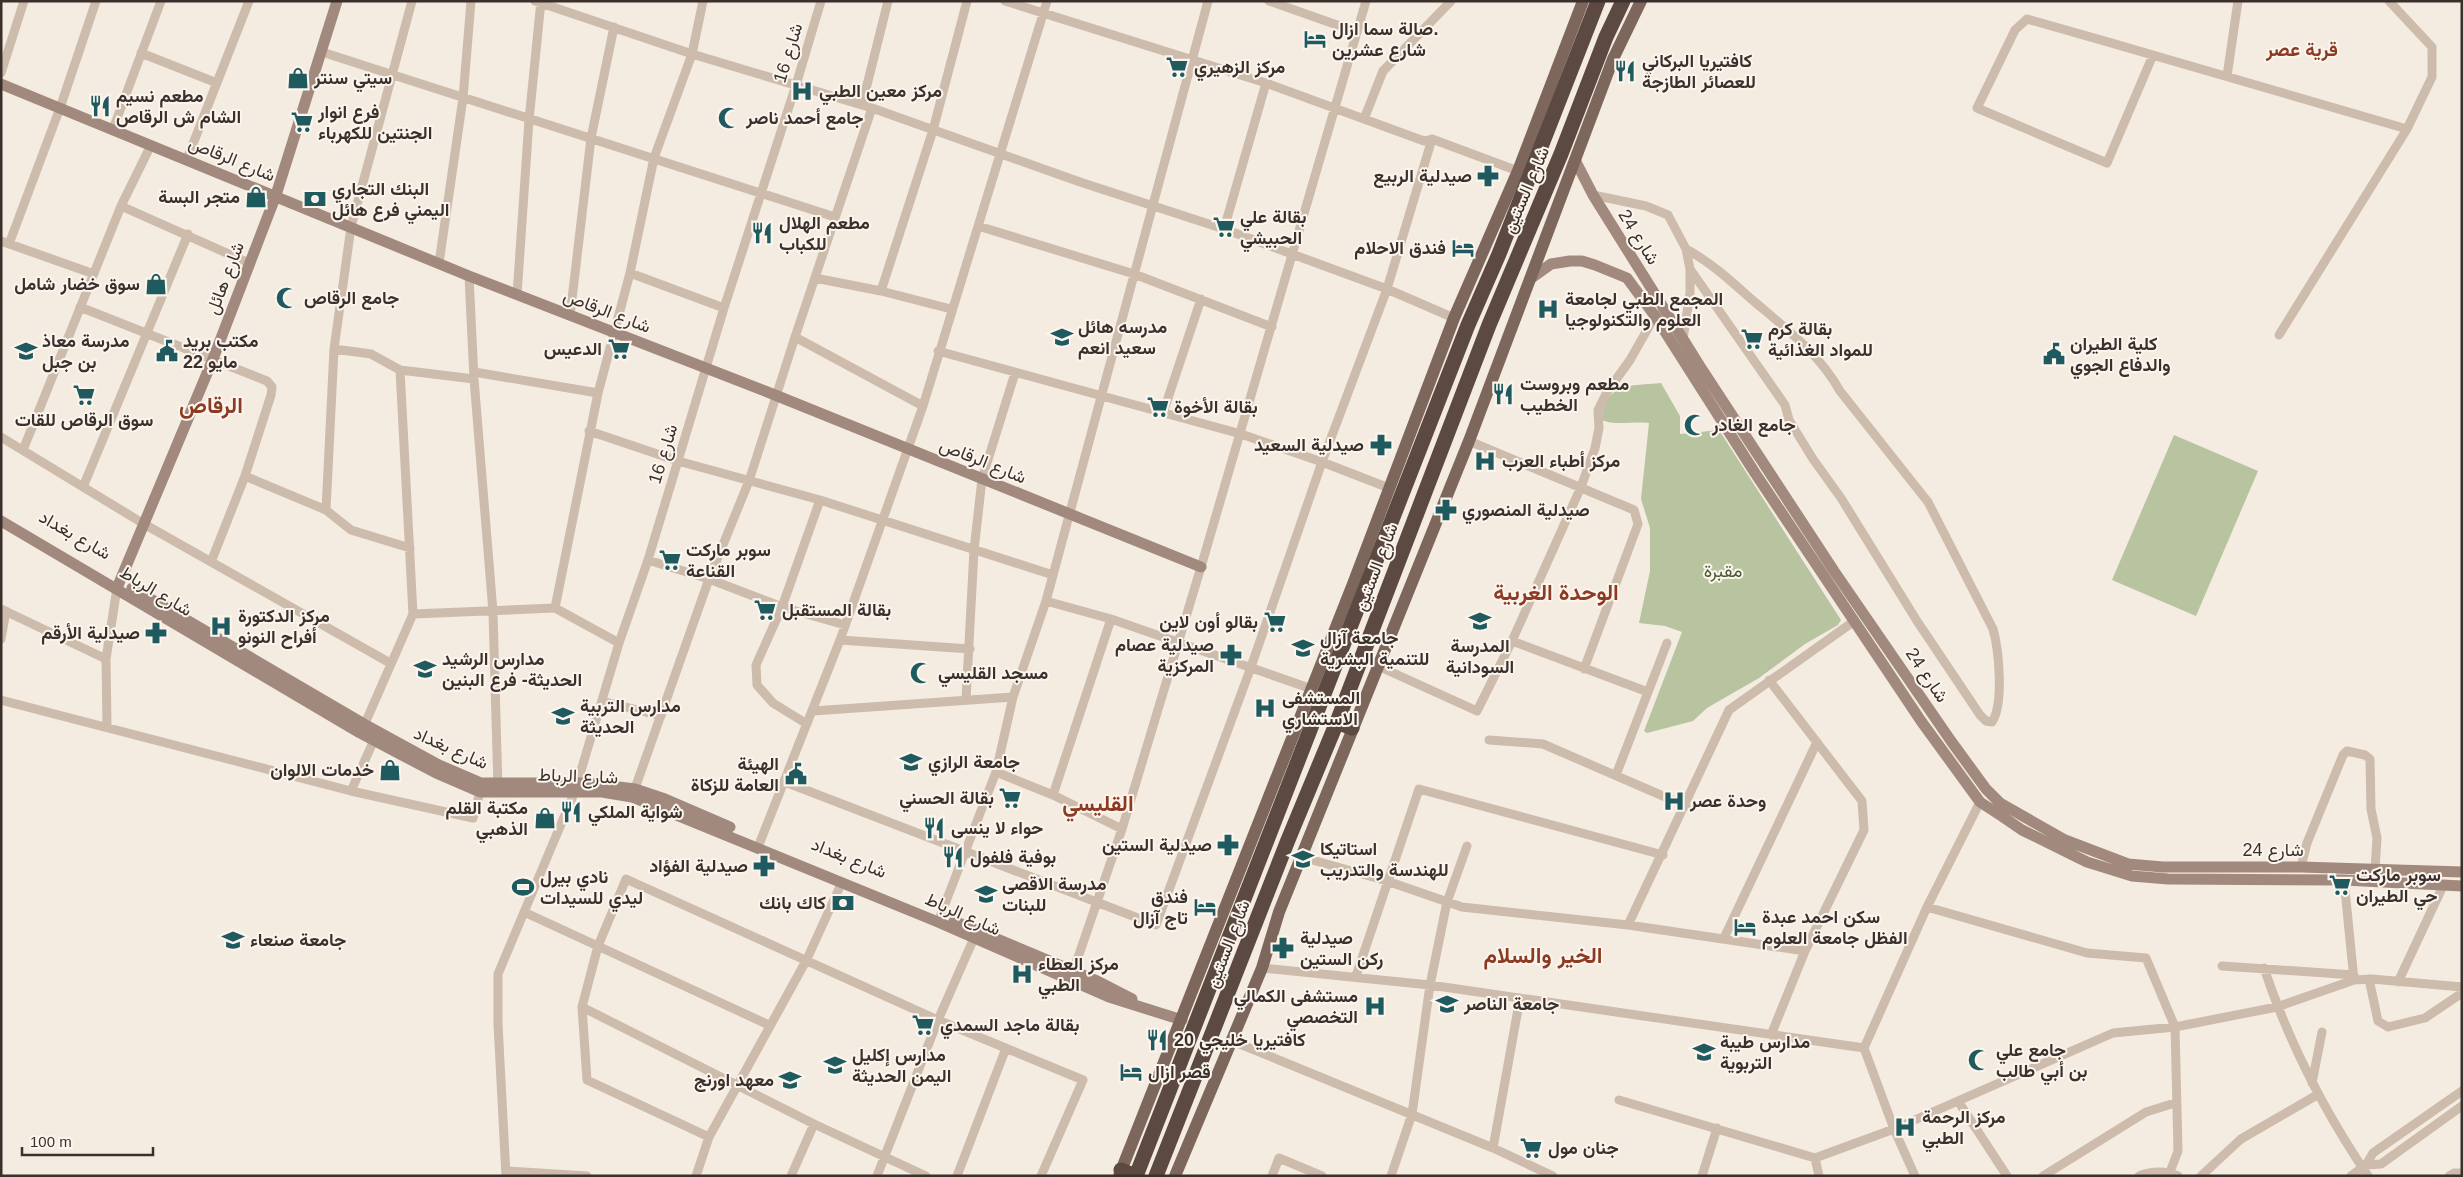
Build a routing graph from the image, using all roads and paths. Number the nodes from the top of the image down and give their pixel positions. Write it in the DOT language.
graph roads {
  1 [pos="24,1"];
  2 [pos="96,1"];
  3 [pos="161,1"];
  4 [pos="249,1"];
  5 [pos="337,1"];
  6 [pos="412,1"];
  7 [pos="471,1"];
  8 [pos="703,1"];
  9 [pos="820,1"];
  10 [pos="888,1"];
  11 [pos="967,1"];
  12 [pos="1005,1"];
  13 [pos="1047,1"];
  14 [pos="1208,1"];
  15 [pos="1269,1"];
  16 [pos="1366,1"];
  17 [pos="1451,1"];
  18 [pos="1583,1"];
  19 [pos="1598,1"];
  20 [pos="1623,1"];
  21 [pos="1641,1"];
  22 [pos="2238,1"];
  23 [pos="2389,1"];
  24 [pos="539,2"];
  25 [pos="1043,14"];
  26 [pos="614,27"];
  27 [pos="1357,32"];
  28 [pos="322,52"];
  29 [pos="141,53"];
  30 [pos="692,54"];
  31 [pos="2152,55"];
  32 [pos="1193,60"];
  33 [pos="1,73"];
  34 [pos="391,73"];
  35 [pos="2227,76"];
  36 [pos="217,83"];
  37 [pos="1266,83"];
  38 [pos="1,84"];
  39 [pos="796,85"];
  40 [pos="1556,89"];
  41 [pos="463,98"];
  42 [pos="862,105"];
  43 [pos="60,108"];
  44 [pos="872,108"];
  45 [pos="1335,108"];
  46 [pos="1364,119"];
  47 [pos="529,120"];
  48 [pos="113,129"];
  49 [pos="2407,129"];
  50 [pos="933,130"];
  51 [pos="591,138"];
  52 [pos="1432,139"];
  53 [pos="151,145"];
  54 [pos="1000,154"];
  55 [pos="1561,154"];
  56 [pos="654,158"];
  57 [pos="187,159"];
  58 [pos="1575,160"];
  59 [pos="1518,171"];
  60 [pos="761,193"];
  61 [pos="276,195"];
  62 [pos="1593,195"];
  63 [pos="121,206"];
  64 [pos="1151,206"];
  65 [pos="835,217"];
  66 [pos="978,226"];
  67 [pos="351,227"];
  68 [pos="1224,229"];
  69 [pos="188,234"];
  70 [pos="5,242"];
  71 [pos="1686,249"];
  72 [pos="1293,255"];
  73 [pos="249,262"];
  74 [pos="439,262"];
  75 [pos="1690,269"];
  76 [pos="94,274"];
  77 [pos="630,274"];
  78 [pos="1134,274"];
  79 [pos="469,276"];
  80 [pos="815,278"];
  81 [pos="1530,279"];
  82 [pos="1387,289"];
  83 [pos="881,291"];
  84 [pos="517,295"];
  85 [pos="1201,299"];
  86 [pos="80,307"];
  87 [pos="724,308"];
  88 [pos="951,309"];
  89 [pos="1660,313"];
  90 [pos="570,316"];
  91 [pos="1454,318"];
  92 [pos="1272,327"];
  93 [pos="616,333"];
  94 [pos="146,335"];
  95 [pos="2279,335"];
  96 [pos="794,337"];
  97 [pos="1683,340"];
  98 [pos="334,348"];
  99 [pos="938,351"];
  100 [pos="213,359"];
  101 [pos="705,369"];
  102 [pos="400,370"];
  103 [pos="1015,373"];
  104 [pos="474,375"];
  105 [pos="598,393"];
  106 [pos="776,395"];
  107 [pos="1101,397"];
  108 [pos="922,406"];
  109 [pos="1164,413"];
  110 [pos="589,431"];
  111 [pos="1241,434"];
  112 [pos="1,437"];
  113 [pos="1469,441"];
  114 [pos="23,450"];
  115 [pos="907,450"];
  116 [pos="678,461"];
  117 [pos="1322,462"];
  118 [pos="245,476"];
  119 [pos="982,479"];
  120 [pos="749,481"];
  121 [pos="1580,486"];
  122 [pos="83,487"];
  123 [pos="1389,488"];
  124 [pos="820,500"];
  125 [pos="326,510"];
  126 [pos="1,513"];
  127 [pos="1070,514"];
  128 [pos="882,520"];
  129 [pos="1,521"];
  130 [pos="144,524"];
  131 [pos="410,548"];
  132 [pos="974,550"];
  133 [pos="648,560"];
  134 [pos="211,562"];
  135 [pos="1201,567"];
  136 [pos="1053,575"];
  137 [pos="710,580"];
  138 [pos="118,584"];
  139 [pos="1360,587"];
  140 [pos="1046,601"];
  141 [pos="782,607"];
  142 [pos="555,608"];
  143 [pos="4,610"];
  144 [pos="493,612"];
  145 [pos="413,614"];
  146 [pos="1111,619"];
  147 [pos="1853,622"];
  148 [pos="845,625"];
  149 [pos="1,639"];
  150 [pos="840,640"];
  151 [pos="1512,641"];
  152 [pos="619,643"];
  153 [pos="1667,643"];
  154 [pos="1178,644"];
  155 [pos="970,649"];
  156 [pos="106,659"];
  157 [pos="390,663"];
  158 [pos="1378,666"];
  159 [pos="1251,667"];
  160 [pos="1584,669"];
  161 [pos="1769,680"];
  162 [pos="1312,689"];
  163 [pos="1648,692"];
  164 [pos="1013,696"];
  165 [pos="966,699"];
  166 [pos="1,700"];
  167 [pos="602,701"];
  168 [pos="813,711"];
  169 [pos="662,716"];
  170 [pos="1337,722"];
  171 [pos="807,724"];
  172 [pos="107,726"];
  173 [pos="1352,728"];
  174 [pos="362,729"];
  175 [pos="374,740"];
  176 [pos="1489,740"];
  177 [pos="1817,742"];
  178 [pos="996,772"];
  179 [pos="1616,775"];
  180 [pos="785,782"];
  181 [pos="498,788"];
  182 [pos="576,788"];
  183 [pos="351,791"];
  184 [pos="480,792"];
  185 [pos="634,793"];
  186 [pos="1053,795"];
  187 [pos="1980,802"];
  188 [pos="1686,806"];
  189 [pos="1122,828"];
  190 [pos="759,844"];
  191 [pos="1467,846"];
  192 [pos="966,852"];
  193 [pos="1662,855"];
  194 [pos="1302,857"];
  195 [pos="2301,867"];
  196 [pos="2375,870"];
  197 [pos="2462,872"];
  198 [pos="2344,880"];
  199 [pos="1387,881"];
  200 [pos="842,882"];
  201 [pos="1242,886"];
  202 [pos="2443,886"];
  203 [pos="2462,886"];
  204 [pos="1098,902"];
  205 [pos="1447,902"];
  206 [pos="1927,907"];
  207 [pos="524,912"];
  208 [pos="939,918"];
  209 [pos="1628,926"];
  210 [pos="974,938"];
  211 [pos="1724,938"];
  212 [pos="598,946"];
  213 [pos="1805,951"];
  214 [pos="807,959"];
  215 [pos="2222,966"];
  216 [pos="1262,968"];
  217 [pos="2264,968"];
  218 [pos="1071,975"];
  219 [pos="1356,976"];
  220 [pos="2354,977"];
  221 [pos="2369,979"];
  222 [pos="2398,982"];
  223 [pos="1430,985"];
  224 [pos="2462,987"];
  225 [pos="2462,993"];
  226 [pos="1520,998"];
  227 [pos="582,1007"];
  228 [pos="2277,1007"];
  229 [pos="938,1020"];
  230 [pos="1182,1020"];
  231 [pos="769,1025"];
  232 [pos="2175,1027"];
  233 [pos="2322,1032"];
  234 [pos="1771,1035"];
  235 [pos="1230,1040"];
  236 [pos="1006,1048"];
  237 [pos="1864,1048"];
  238 [pos="2312,1084"];
  239 [pos="736,1085"];
  240 [pos="2462,1090"];
  241 [pos="2317,1095"];
  242 [pos="1619,1100"];
  243 [pos="1958,1100"];
  244 [pos="2175,1103"];
  245 [pos="2462,1106"];
  246 [pos="1412,1114"];
  247 [pos="814,1124"];
  248 [pos="1717,1128"];
  249 [pos="1894,1128"];
  250 [pos="709,1137"];
  251 [pos="1493,1148"];
  252 [pos="1815,1158"];
  253 [pos="885,1159"];
  254 [pos="2364,1166"];
  255 [pos="506,1173"];
  256 [pos="2462,1173"];
  257 [pos="1128,1174"];
  258 [pos="2174,1174"];
  259 [pos="584,1175"];
  260 [pos="696,1176"];
  261 [pos="791,1176"];
  262 [pos="878,1176"];
  263 [pos="926,1176"];
  264 [pos="957,1176"];
  265 [pos="1041,1176"];
  266 [pos="1156,1176"];
  267 [pos="1175,1176"];
  268 [pos="1272,1176"];
  269 [pos="1322,1176"];
  270 [pos="1391,1176"];
  271 [pos="1554,1176"];
  272 [pos="1702,1176"];
  273 [pos="1819,1176"];
  274 [pos="1915,1176"];
  275 [pos="2007,1176"];
  276 [pos="2043,1176"];
  277 [pos="2139,1176"];
  278 [pos="2201,1176"];
  279 [pos="2351,1176"];
  280 [pos="2368,1176"];
  281 [pos="2449,1176"];
  1 -- 33 [label="street"];
  2 -- 43 [label="street"];
  3 -- 29 [label="street"];
  4 -- 36 [label="street"];
  5 -- 28 [label="street, شارع هائل"];
  6 -- 34 [label="street"];
  7 -- 41 [label="street"];
  8 -- 30 [label="street"];
  9 -- 39 [label="street, شارع 16"];
  10 -- 42 [label="street"];
  11 -- 50 [label="street"];
  12 -- 25 [label="street"];
  13 -- 25 [label="street"];
  14 -- 32 [label="street"];
  15 -- 27 [label="street"];
  16 -- 27 [label="street"];
  17 -- 46 [label="street"];
  18 -- 40 [label="main road, شارع الستين"];
  19 -- 40 [label="highway, شارع الستين"];
  20 -- 55 [label="highway, شارع الستين"];
  21 -- 58 [label="main road, شارع الستين"];
  22 -- 35 [label="street"];
  23 -- 49 [label="street"];
  24 -- 26 [label="street"];
  24 -- 47 [label="street"];
  25 -- 32 [label="street"];
  25 -- 54 [label="street"];
  26 -- 30 [label="street"];
  26 -- 51 [label="street"];
  27 -- 45 [label="street"];
  28 -- 34 [label="street"];
  28 -- 61 [label="street, شارع هائل"];
  29 -- 36 [label="street"];
  29 -- 48 [label="street"];
  30 -- 39 [label="street"];
  30 -- 56 [label="street"];
  31 -- 31 [label="street"];
  31 -- 35 [label="street"];
  32 -- 37 [label="street"];
  32 -- 64 [label="street"];
  34 -- 41 [label="street"];
  34 -- 67 [label="street"];
  35 -- 49 [label="street"];
  36 -- 57 [label="street"];
  37 -- 45 [label="street"];
  37 -- 68 [label="street"];
  38 -- 43 [label="street, شارع الرقاص"];
  39 -- 42 [label="street"];
  39 -- 60 [label="street, شارع 16"];
  40 -- 59 [label="main road, شارع الستين"];
  40 -- 139 [label="highway, شارع الستين"];
  41 -- 47 [label="street"];
  41 -- 74 [label="street"];
  42 -- 44 [label="street"];
  43 -- 48 [label="street, شارع الرقاص"];
  43 -- 70 [label="street"];
  44 -- 50 [label="street"];
  44 -- 65 [label="street"];
  45 -- 46 [label="street"];
  45 -- 72 [label="street"];
  46 -- 52 [label="street"];
  47 -- 51 [label="street"];
  47 -- 84 [label="street"];
  48 -- 53 [label="street, شارع الرقاص"];
  49 -- 95 [label="street"];
  50 -- 54 [label="street"];
  50 -- 83 [label="street"];
  51 -- 56 [label="street"];
  51 -- 90 [label="street"];
  52 -- 59 [label="street"];
  52 -- 82 [label="street"];
  53 -- 57 [label="street, شارع الرقاص"];
  53 -- 63 [label="street"];
  54 -- 64 [label="street"];
  54 -- 66 [label="street"];
  55 -- 58 [label="highway"];
  55 -- 170 [label="highway, شارع الستين"];
  56 -- 60 [label="street"];
  56 -- 77 [label="street"];
  57 -- 61 [label="street, شارع الرقاص"];
  58 -- 62 [label="street, شارع 24"];
  58 -- 81 [label="main road, شارع الستين"];
  59 -- 91 [label="main road, شارع الستين"];
  60 -- 65 [label="street"];
  60 -- 87 [label="street, شارع 16"];
  61 -- 67 [label="street, شارع الرقاص"];
  61 -- 73 [label="street, شارع هائل"];
  62 -- 71 [label="street"];
  62 -- 89 [label="street, شارع 24"];
  63 -- 69 [label="street"];
  63 -- 76 [label="street"];
  64 -- 68 [label="street"];
  64 -- 78 [label="street"];
  65 -- 80 [label="street"];
  66 -- 78 [label="street"];
  66 -- 88 [label="street"];
  67 -- 74 [label="street, شارع الرقاص"];
  67 -- 98 [label="street"];
  68 -- 72 [label="street"];
  69 -- 73 [label="street"];
  69 -- 94 [label="street"];
  70 -- 76 [label="street"];
  71 -- 75 [label="street"];
  71 -- 75 [label="street"];
  72 -- 82 [label="street"];
  72 -- 92 [label="street"];
  73 -- 100 [label="street, شارع هائل"];
  74 -- 79 [label="street, شارع الرقاص"];
  75 -- 97 [label="street"];
  76 -- 86 [label="street"];
  77 -- 87 [label="street"];
  77 -- 93 [label="street"];
  78 -- 85 [label="street"];
  78 -- 107 [label="street"];
  79 -- 84 [label="street, شارع الرقاص"];
  79 -- 104 [label="street"];
  80 -- 83 [label="street"];
  80 -- 96 [label="street"];
  81 -- 89 [label="street, شارع 24"];
  81 -- 113 [label="main road, شارع الستين"];
  82 -- 91 [label="street"];
  82 -- 117 [label="street"];
  83 -- 88 [label="street"];
  84 -- 90 [label="street, شارع الرقاص"];
  85 -- 92 [label="street"];
  85 -- 109 [label="street"];
  86 -- 94 [label="street"];
  86 -- 114 [label="street"];
  87 -- 101 [label="street, شارع 16"];
  88 -- 99 [label="street"];
  89 -- 97 [label="street, شارع 24"];
  89 -- 121 [label="street"];
  89 -- 147 [label="street, شارع 24"];
  90 -- 93 [label="street, شارع الرقاص"];
  91 -- 123 [label="main road, شارع الستين"];
  92 -- 111 [label="street"];
  93 -- 101 [label="street, شارع الرقاص"];
  93 -- 105 [label="street"];
  94 -- 100 [label="street"];
  94 -- 122 [label="street"];
  96 -- 106 [label="street"];
  96 -- 108 [label="street"];
  97 -- 195 [label="street, شارع 24"];
  98 -- 102 [label="street"];
  98 -- 125 [label="street"];
  99 -- 103 [label="street"];
  99 -- 108 [label="street"];
  100 -- 118 [label="street"];
  100 -- 130 [label="street, شارع هائل"];
  101 -- 106 [label="street, شارع الرقاص"];
  101 -- 116 [label="street, شارع 16"];
  102 -- 104 [label="street"];
  102 -- 131 [label="street"];
  103 -- 107 [label="street"];
  103 -- 119 [label="street"];
  104 -- 105 [label="street"];
  104 -- 144 [label="street"];
  105 -- 110 [label="street"];
  106 -- 115 [label="street, شارع الرقاص"];
  106 -- 120 [label="street"];
  107 -- 109 [label="street"];
  107 -- 127 [label="street"];
  108 -- 115 [label="street"];
  109 -- 111 [label="street"];
  110 -- 116 [label="street"];
  110 -- 142 [label="street"];
  111 -- 117 [label="street"];
  111 -- 135 [label="street"];
  112 -- 114 [label="street"];
  113 -- 121 [label="street"];
  113 -- 158 [label="main road, شارع الستين"];
  114 -- 122 [label="street"];
  115 -- 119 [label="street, شارع الرقاص"];
  115 -- 128 [label="street"];
  116 -- 120 [label="street"];
  116 -- 133 [label="street, شارع 16"];
  117 -- 123 [label="street"];
  117 -- 159 [label="street"];
  118 -- 125 [label="street"];
  118 -- 134 [label="street"];
  119 -- 127 [label="street, شارع الرقاص"];
  119 -- 132 [label="street"];
  120 -- 124 [label="street"];
  120 -- 137 [label="street"];
  121 -- 151 [label="street"];
  121 -- 160 [label="street"];
  122 -- 130 [label="street"];
  123 -- 139 [label="main road, شارع الستين"];
  124 -- 128 [label="street"];
  124 -- 141 [label="street"];
  125 -- 131 [label="street"];
  126 -- 138 [label="street, شارع بغداد"];
  127 -- 135 [label="street, شارع الرقاص"];
  127 -- 136 [label="street"];
  128 -- 132 [label="street"];
  128 -- 148 [label="street"];
  129 -- 138 [label="street, شارع الرباط"];
  130 -- 134 [label="street"];
  130 -- 138 [label="street, شارع هائل"];
  131 -- 145 [label="street"];
  132 -- 136 [label="street"];
  132 -- 155 [label="street"];
  133 -- 137 [label="street"];
  133 -- 152 [label="street, شارع 16"];
  134 -- 157 [label="street"];
  135 -- 154 [label="street"];
  136 -- 140 [label="street"];
  137 -- 141 [label="street"];
  137 -- 169 [label="street"];
  138 -- 156 [label="street"];
  138 -- 174 [label="street, شارع بغداد"];
  139 -- 162 [label="main road, شارع الستين"];
  139 -- 201 [label="highway, شارع الستين"];
  140 -- 146 [label="street"];
  140 -- 164 [label="street"];
  141 -- 148 [label="street"];
  141 -- 171 [label="street"];
  142 -- 144 [label="street"];
  142 -- 152 [label="street"];
  143 -- 149 [label="street"];
  143 -- 156 [label="street"];
  144 -- 145 [label="street"];
  144 -- 181 [label="street"];
  145 -- 157 [label="street"];
  146 -- 154 [label="street"];
  146 -- 186 [label="street"];
  147 -- 161 [label="street"];
  147 -- 187 [label="street, شارع 24"];
  148 -- 150 [label="street"];
  150 -- 155 [label="street"];
  150 -- 168 [label="street"];
  151 -- 158 [label="street"];
  151 -- 160 [label="street"];
  152 -- 167 [label="street, شارع 16"];
  153 -- 163 [label="street"];
  154 -- 159 [label="street"];
  154 -- 189 [label="street"];
  155 -- 165 [label="street"];
  156 -- 172 [label="street"];
  157 -- 174 [label="street"];
  158 -- 173 [label="main road, شارع الستين"];
  159 -- 162 [label="street"];
  159 -- 204 [label="street"];
  160 -- 163 [label="street"];
  161 -- 177 [label="street"];
  161 -- 188 [label="street"];
  162 -- 201 [label="main road, شارع الستين"];
  163 -- 179 [label="street"];
  164 -- 165 [label="street"];
  164 -- 178 [label="street"];
  165 -- 168 [label="street"];
  166 -- 172 [label="street"];
  167 -- 169 [label="street"];
  167 -- 182 [label="street, شارع 16"];
  168 -- 171 [label="street"];
  169 -- 185 [label="street"];
  170 -- 173 [label="highway"];
  170 -- 266 [label="highway, شارع الستين"];
  171 -- 180 [label="street"];
  172 -- 183 [label="street"];
  173 -- 194 [label="main road, شارع الستين"];
  174 -- 175 [label="street"];
  174 -- 181 [label="street, شارع بغداد"];
  175 -- 183 [label="street"];
  175 -- 184 [label="street"];
  176 -- 179 [label="street"];
  177 -- 211 [label="street"];
  177 -- 213 [label="street"];
  178 -- 186 [label="street"];
  178 -- 192 [label="street"];
  179 -- 188 [label="street"];
  180 -- 190 [label="street"];
  180 -- 192 [label="street"];
  181 -- 182 [label="street, شارع بغداد"];
  181 -- 184 [label="street"];
  182 -- 185 [label="street, شارع بغداد"];
  182 -- 207 [label="street, شارع 16"];
  183 -- 184 [label="street"];
  185 -- 190 [label="street, شارع الرباط"];
  186 -- 189 [label="street"];
  187 -- 198 [label="street, شارع 24"];
  187 -- 206 [label="street"];
  188 -- 193 [label="street"];
  189 -- 204 [label="street"];
  190 -- 200 [label="street, شارع الرباط"];
  190 -- 208 [label="street, شارع بغداد"];
  191 -- 205 [label="street"];
  192 -- 204 [label="street"];
  192 -- 208 [label="street"];
  193 -- 199 [label="street"];
  193 -- 209 [label="street"];
  194 -- 199 [label="street"];
  194 -- 216 [label="main road, شارع الستين"];
  195 -- 196 [label="street, شارع 24"];
  195 -- 196 [label="street"];
  196 -- 197 [label="street, شارع 24"];
  198 -- 202 [label="street, شارع 24"];
  198 -- 220 [label="street"];
  199 -- 205 [label="street"];
  199 -- 219 [label="street"];
  200 -- 208 [label="street, شارع الرباط"];
  200 -- 214 [label="street"];
  201 -- 230 [label="main road, شارع الستين"];
  201 -- 257 [label="highway, شارع الستين"];
  202 -- 203 [label="street, شارع 24"];
  202 -- 222 [label="street"];
  204 -- 218 [label="street"];
  205 -- 209 [label="street"];
  205 -- 223 [label="street"];
  206 -- 232 [label="street"];
  206 -- 237 [label="street"];
  207 -- 212 [label="street"];
  207 -- 255 [label="street, شارع 16"];
  208 -- 210 [label="street, شارع الرباط"];
  208 -- 218 [label="street, شارع بغداد"];
  209 -- 211 [label="street"];
  210 -- 218 [label="street, شارع الرباط"];
  210 -- 229 [label="street"];
  211 -- 213 [label="street"];
  212 -- 214 [label="street"];
  212 -- 227 [label="street"];
  212 -- 231 [label="street"];
  213 -- 234 [label="street"];
  214 -- 229 [label="street"];
  214 -- 231 [label="street"];
  215 -- 217 [label="street"];
  216 -- 219 [label="street"];
  216 -- 235 [label="main road, شارع الستين"];
  217 -- 220 [label="street"];
  217 -- 228 [label="street"];
  218 -- 230 [label="street, شارع الرباط"];
  219 -- 223 [label="street"];
  220 -- 221 [label="street"];
  220 -- 228 [label="street"];
  221 -- 222 [label="street"];
  221 -- 225 [label="street"];
  222 -- 224 [label="street"];
  223 -- 226 [label="street"];
  223 -- 246 [label="street"];
  226 -- 234 [label="street"];
  226 -- 251 [label="street"];
  227 -- 239 [label="street"];
  227 -- 250 [label="street"];
  228 -- 232 [label="street"];
  228 -- 238 [label="street"];
  229 -- 236 [label="street"];
  229 -- 253 [label="street"];
  230 -- 257 [label="main road, شارع الستين"];
  231 -- 239 [label="street"];
  232 -- 243 [label="street"];
  232 -- 244 [label="street"];
  233 -- 238 [label="street"];
  234 -- 237 [label="street"];
  235 -- 246 [label="street"];
  235 -- 267 [label="main road, شارع الستين"];
  236 -- 264 [label="street"];
  236 -- 265 [label="street"];
  237 -- 249 [label="street"];
  238 -- 241 [label="street"];
  239 -- 247 [label="street"];
  239 -- 250 [label="street"];
  240 -- 254 [label="street"];
  241 -- 254 [label="street"];
  241 -- 278 [label="street"];
  242 -- 248 [label="street"];
  243 -- 249 [label="street"];
  243 -- 275 [label="street"];
  244 -- 258 [label="street"];
  244 -- 276 [label="street"];
  245 -- 254 [label="street"];
  246 -- 251 [label="street"];
  246 -- 270 [label="street"];
  247 -- 253 [label="street"];
  247 -- 261 [label="street"];
  248 -- 252 [label="street"];
  248 -- 272 [label="street"];
  249 -- 252 [label="street"];
  249 -- 274 [label="street"];
  250 -- 260 [label="street"];
  251 -- 271 [label="street"];
  252 -- 273 [label="street"];
  253 -- 262 [label="street"];
  253 -- 263 [label="street"];
  254 -- 279 [label="street"];
  254 -- 280 [label="street"];
  255 -- 259 [label="street"];
  256 -- 281 [label="street"];
  258 -- 277 [label="street"];
  268 -- 269 [label="street"];
}
